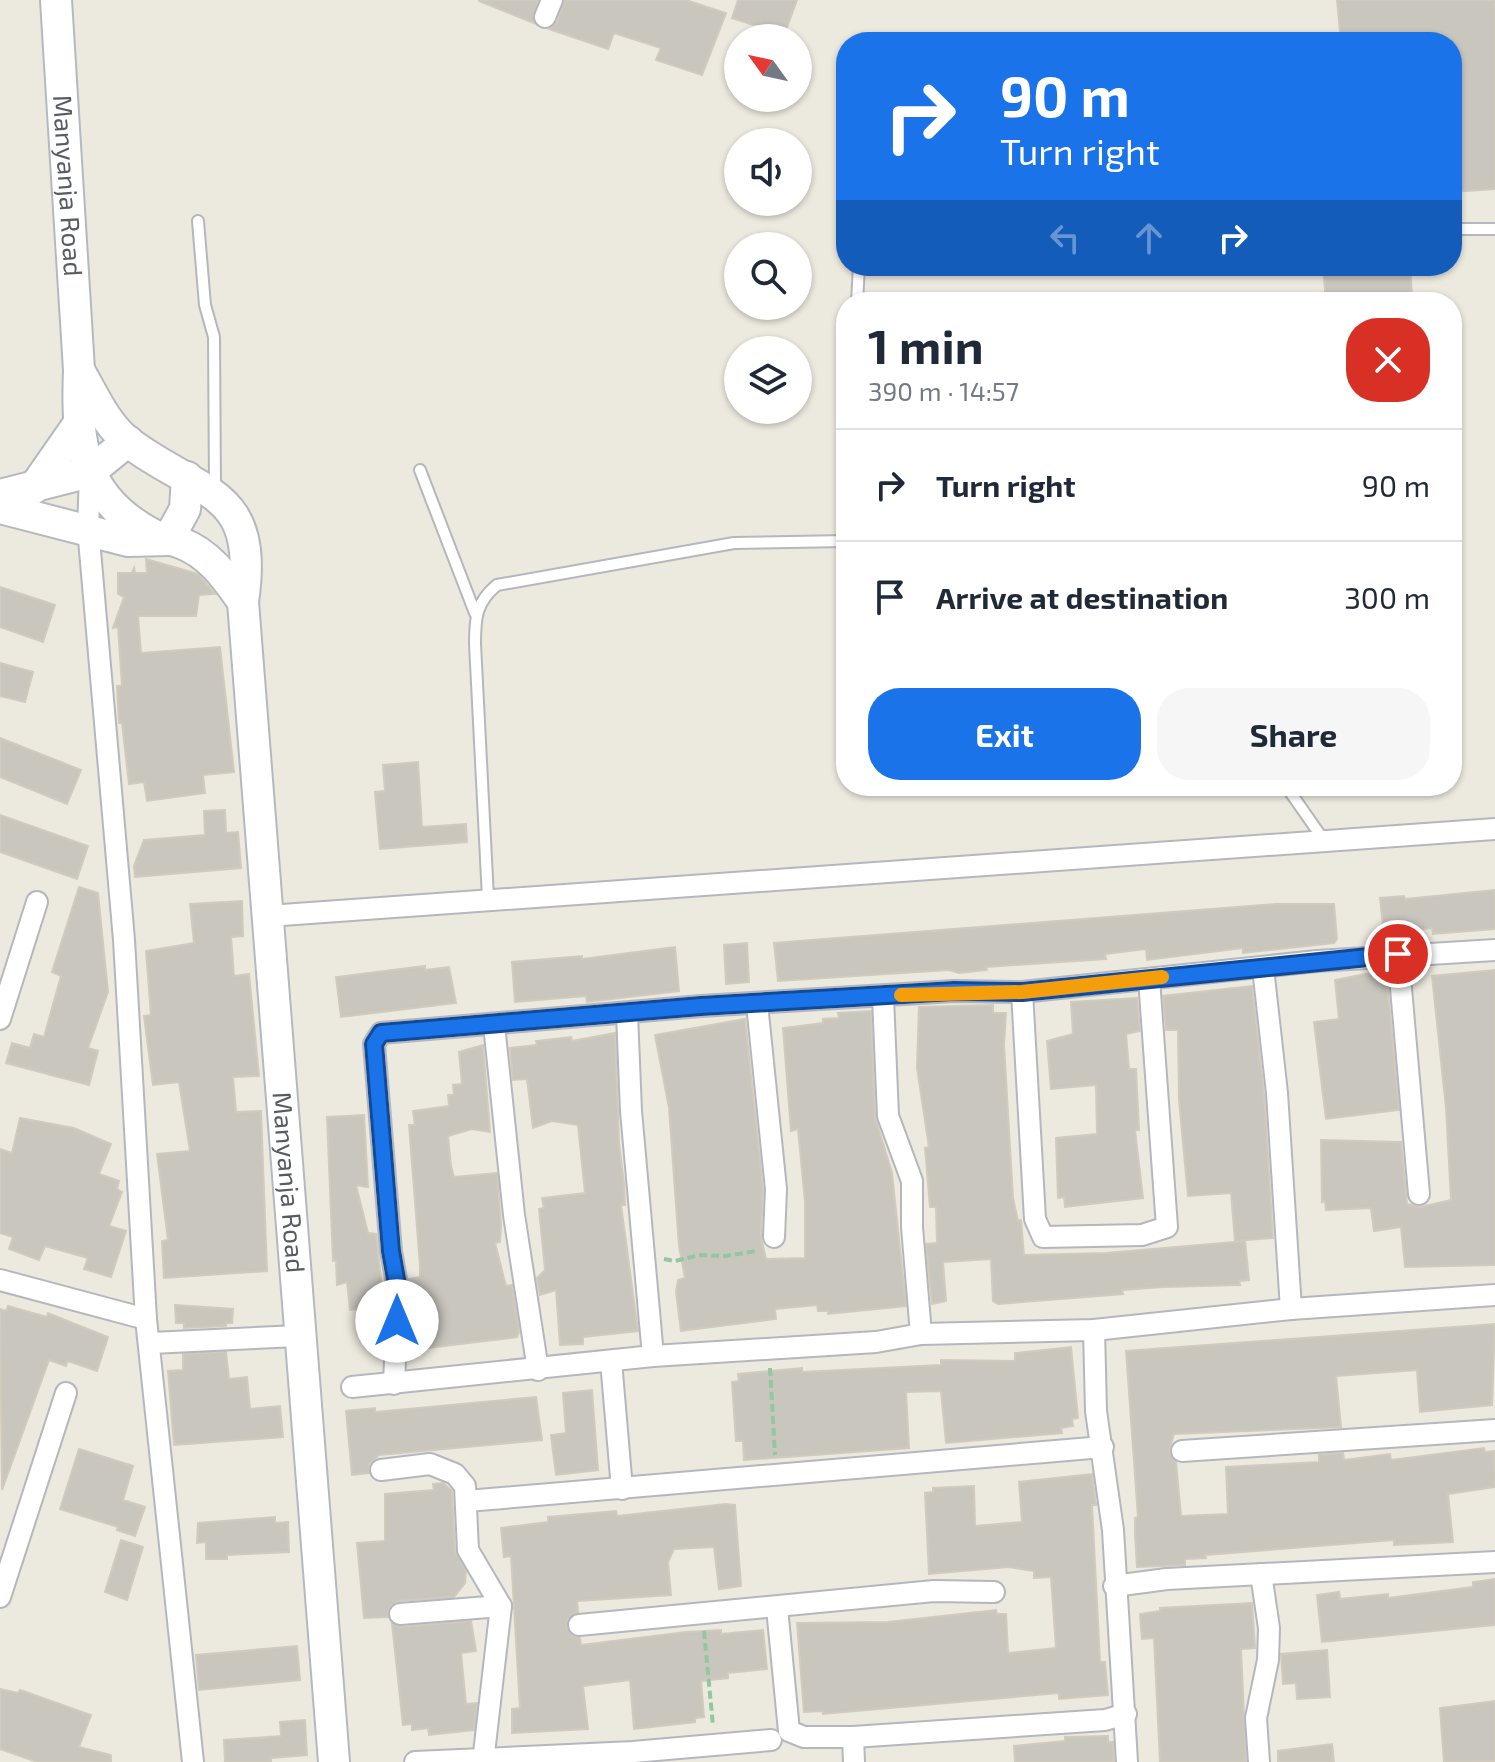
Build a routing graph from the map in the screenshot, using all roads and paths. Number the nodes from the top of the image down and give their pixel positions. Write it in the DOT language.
graph roads {
  1 [pos="56,0"];
  2 [pos="198,221"];
  3 [pos="1462,229"];
  4 [pos="1495,229"];
  5 [pos="79,370"];
  6 [pos="79,423"];
  7 [pos="128,441"];
  8 [pos="420,470"];
  9 [pos="90,472"];
  10 [pos="187,477"];
  11 [pos="33,489"];
  12 [pos="0,495"];
  13 [pos="214,495"];
  14 [pos="0,508"];
  15 [pos="88,528"];
  16 [pos="168,540"];
  17 [pos="836,541"];
  18 [pos="243,602"];
  19 [pos="475,613"];
  20 [pos="1293,796"];
  21 [pos="1495,829"];
  22 [pos="1323,839"];
  23 [pos="488,898"];
  24 [pos="37,902"];
  25 [pos="268,916"];
  26 [pos="1495,950"];
  27 [pos="1398,954"];
  28 [pos="1263,968"];
  29 [pos="1149,979"];
  30 [pos="1022,992"];
  31 [pos="883,997"];
  32 [pos="757,1004"];
  33 [pos="627,1014"];
  34 [pos="0,1019"];
  35 [pos="494,1025"];
  36 [pos="1419,1194"];
  37 [pos="774,1237"];
  38 [pos="644,1254"];
  39 [pos="0,1280"];
  40 [pos="1495,1295"];
  41 [pos="1291,1309"];
  42 [pos="146,1319"];
  43 [pos="1094,1330"];
  44 [pos="921,1334"];
  45 [pos="298,1336"];
  46 [pos="151,1343"];
  47 [pos="769,1350"];
  48 [pos="653,1356"];
  49 [pos="611,1361"];
  50 [pos="538,1370"];
  51 [pos="394,1384"];
  52 [pos="352,1387"];
  53 [pos="66,1393"];
  54 [pos="1495,1430"];
  55 [pos="1103,1447"];
  56 [pos="1182,1451"];
  57 [pos="381,1470"];
  58 [pos="777,1476"];
  59 [pos="622,1489"];
  60 [pos="467,1501"];
  61 [pos="1495,1562"];
  62 [pos="1261,1574"];
  63 [pos="1114,1586"];
  64 [pos="994,1592"];
  65 [pos="0,1597"];
  66 [pos="501,1606"];
  67 [pos="777,1608"];
  68 [pos="702,1612"];
  69 [pos="400,1614"];
  70 [pos="579,1625"];
  71 [pos="1126,1714"];
  72 [pos="853,1737"];
  73 [pos="771,1740"];
  74 [pos="715,1744"];
  75 [pos="483,1759"];
  76 [pos="193,1762"];
  77 [pos="334,1762"];
  78 [pos="415,1762"];
  79 [pos="854,1762"];
  80 [pos="1127,1762"];
  81 [pos="1259,1762"];
  1 -- 5 [label="main road, Manyanja Road"];
  2 -- 13 [label="lane"];
  3 -- 4 [label="lane"];
  5 -- 6 [label="main road, Manyanja Road"];
  5 -- 7 [label="main road, Manyanja Road"];
  6 -- 9 [label="main road, Manyanja Road"];
  6 -- 11 [label="main road"];
  7 -- 9 [label="main road"];
  7 -- 10 [label="main road, Manyanja Road"];
  8 -- 19 [label="lane"];
  9 -- 11 [label="main road"];
  9 -- 15 [label="street"];
  9 -- 16 [label="main road, Manyanja Road"];
  10 -- 13 [label="main road, Manyanja Road"];
  10 -- 16 [label="main road"];
  11 -- 12 [label="main road"];
  13 -- 18 [label="main road, Manyanja Road"];
  14 -- 15 [label="main road"];
  15 -- 16 [label="main road"];
  15 -- 42 [label="street"];
  16 -- 18 [label="main road, Manyanja Road"];
  17 -- 19 [label="lane"];
  18 -- 25 [label="main road, Manyanja Road"];
  19 -- 23 [label="lane"];
  20 -- 22 [label="lane"];
  21 -- 22 [label="street"];
  22 -- 23 [label="street"];
  23 -- 25 [label="street"];
  24 -- 34 [label="street"];
  25 -- 45 [label="main road, Manyanja Road"];
  26 -- 27 [label="street"];
  27 -- 28 [label="street"];
  27 -- 36 [label="street"];
  28 -- 29 [label="street"];
  28 -- 41 [label="street"];
  29 -- 30 [label="street"];
  29 -- 30 [label="street"];
  30 -- 31 [label="street"];
  31 -- 32 [label="street"];
  31 -- 44 [label="street"];
  32 -- 33 [label="street"];
  32 -- 37 [label="street"];
  33 -- 35 [label="street"];
  33 -- 38 [label="street"];
  35 -- 50 [label="street"];
  35 -- 51 [label="street"];
  37 -- 38 [label="path"];
  38 -- 48 [label="street"];
  39 -- 42 [label="street"];
  40 -- 41 [label="street"];
  41 -- 43 [label="street"];
  42 -- 46 [label="street"];
  43 -- 44 [label="street"];
  43 -- 55 [label="street"];
  44 -- 47 [label="street"];
  45 -- 46 [label="street"];
  45 -- 77 [label="main road, Manyanja Road"];
  46 -- 76 [label="street"];
  47 -- 48 [label="street"];
  47 -- 58 [label="path"];
  48 -- 49 [label="street"];
  49 -- 50 [label="street"];
  49 -- 59 [label="street"];
  50 -- 51 [label="street"];
  51 -- 52 [label="street"];
  53 -- 65 [label="street"];
  54 -- 56 [label="street"];
  55 -- 58 [label="street"];
  55 -- 63 [label="street"];
  57 -- 60 [label="street"];
  58 -- 59 [label="street"];
  59 -- 60 [label="street"];
  60 -- 66 [label="street"];
  61 -- 62 [label="street"];
  62 -- 63 [label="street"];
  62 -- 81 [label="street"];
  63 -- 71 [label="street"];
  64 -- 67 [label="street"];
  66 -- 69 [label="street"];
  66 -- 75 [label="street"];
  67 -- 68 [label="street"];
  67 -- 72 [label="street"];
  68 -- 70 [label="street"];
  68 -- 74 [label="path"];
  71 -- 72 [label="street"];
  71 -- 80 [label="street"];
  72 -- 79 [label="street"];
  73 -- 74 [label="street"];
  74 -- 75 [label="street"];
  75 -- 78 [label="street"];
}
